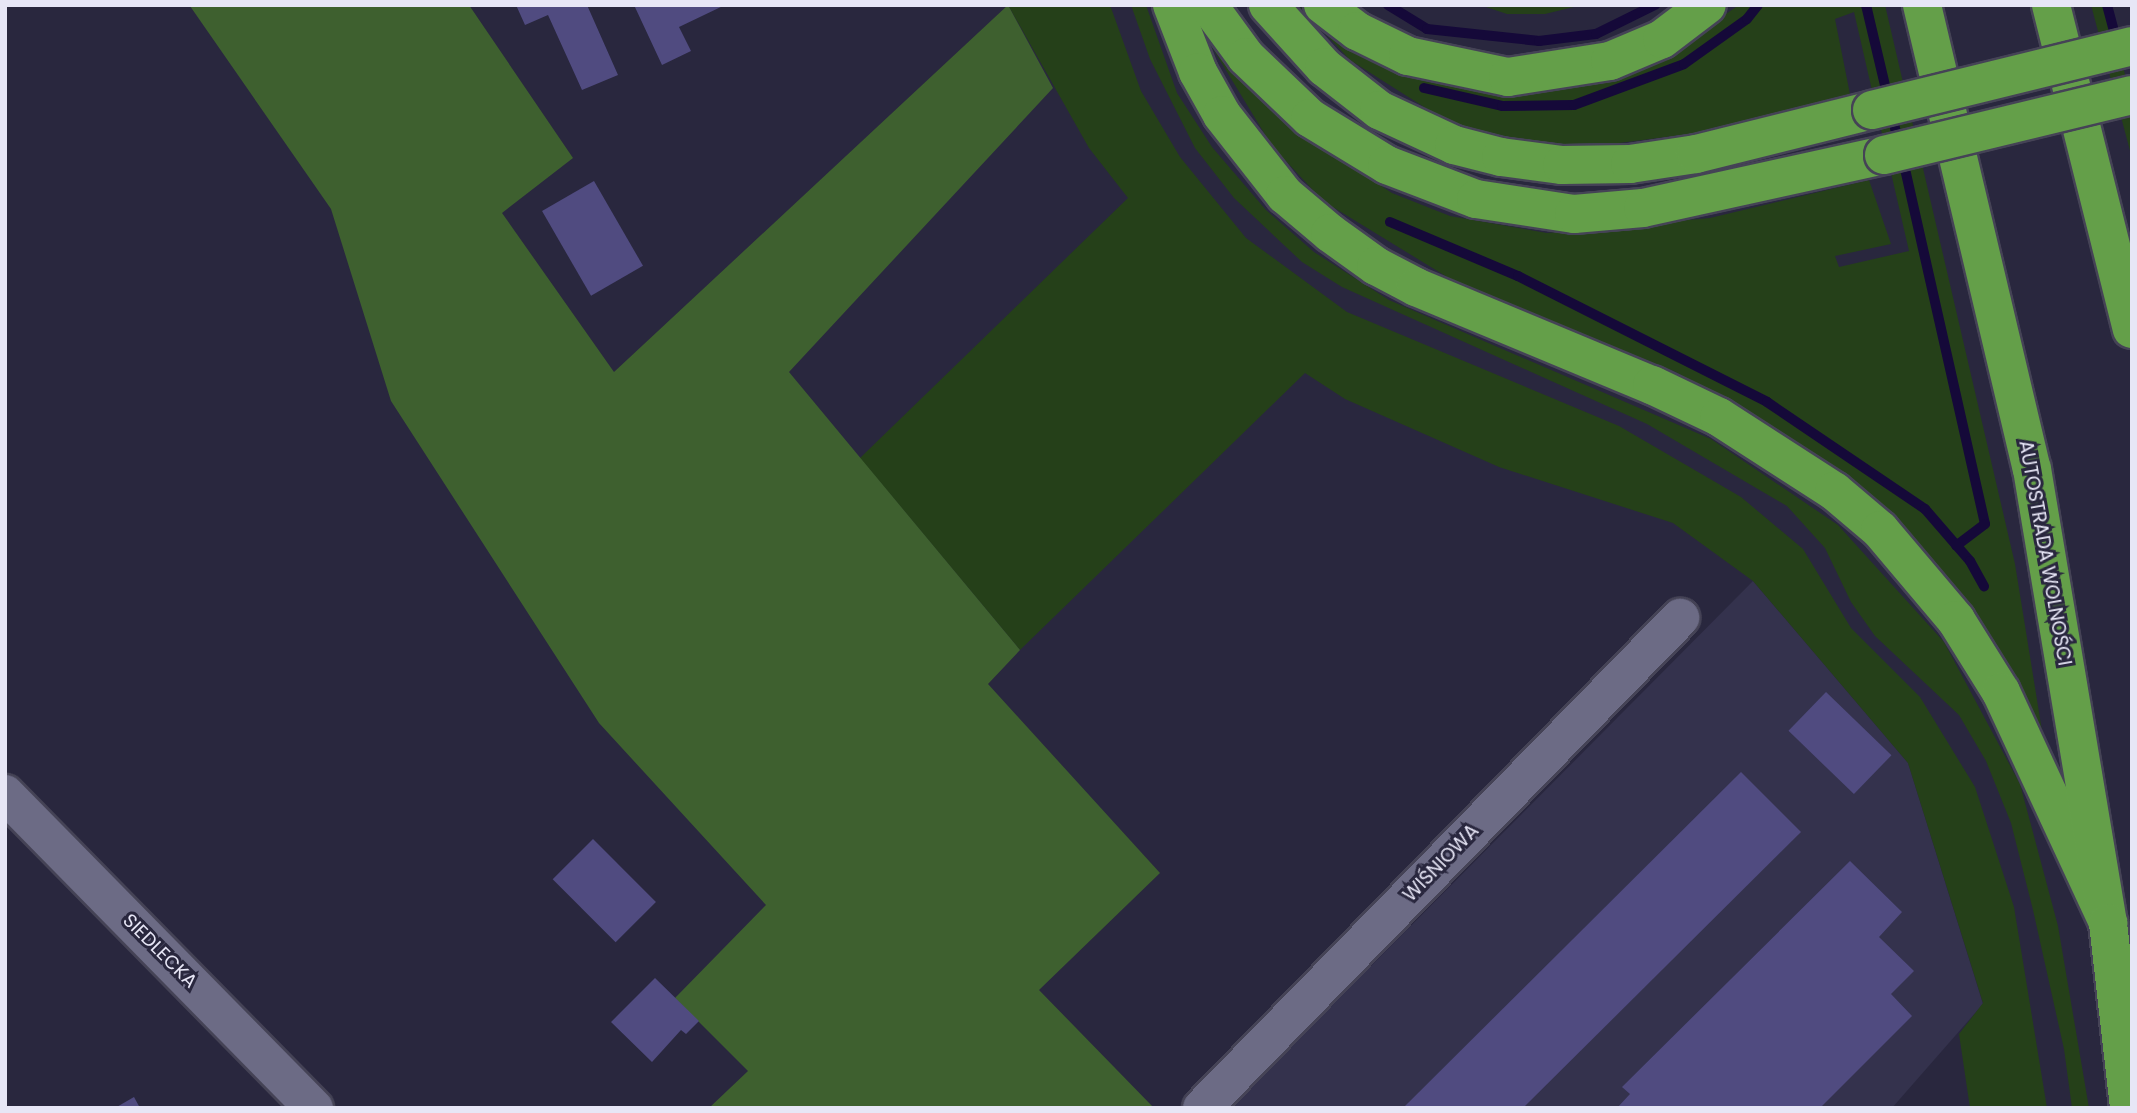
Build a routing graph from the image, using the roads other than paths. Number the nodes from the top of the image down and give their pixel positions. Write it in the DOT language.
graph roads {
  1 [pos="1172,5"];
  2 [pos="1208,5"];
  3 [pos="1268,5"];
  4 [pos="1323,5"];
  5 [pos="1707,5"];
  6 [pos="1922,5"];
  7 [pos="2051,5"];
  8 [pos="2132,46"];
  9 [pos="2132,95"];
  10 [pos="2132,329"];
  11 [pos="1680,618"];
  12 [pos="5,794"];
  13 [pos="2108,923"];
  14 [pos="314,1108"];
  15 [pos="1202,1108"];
  16 [pos="2129,1108"];
  1 -- 13 [label="highway"];
  2 -- 9 [label="highway, bridge"];
  3 -- 8 [label="highway, bridge"];
  4 -- 5 [label="highway"];
  6 -- 13 [label="highway, AUTOSTRADA WOLNOŚCI"];
  7 -- 10 [label="highway"];
  11 -- 15 [label="street, WIŚNIOWA"];
  12 -- 14 [label="street, SIEDLECKA"];
  13 -- 16 [label="highway, AUTOSTRADA WOLNOŚCI"];
}
